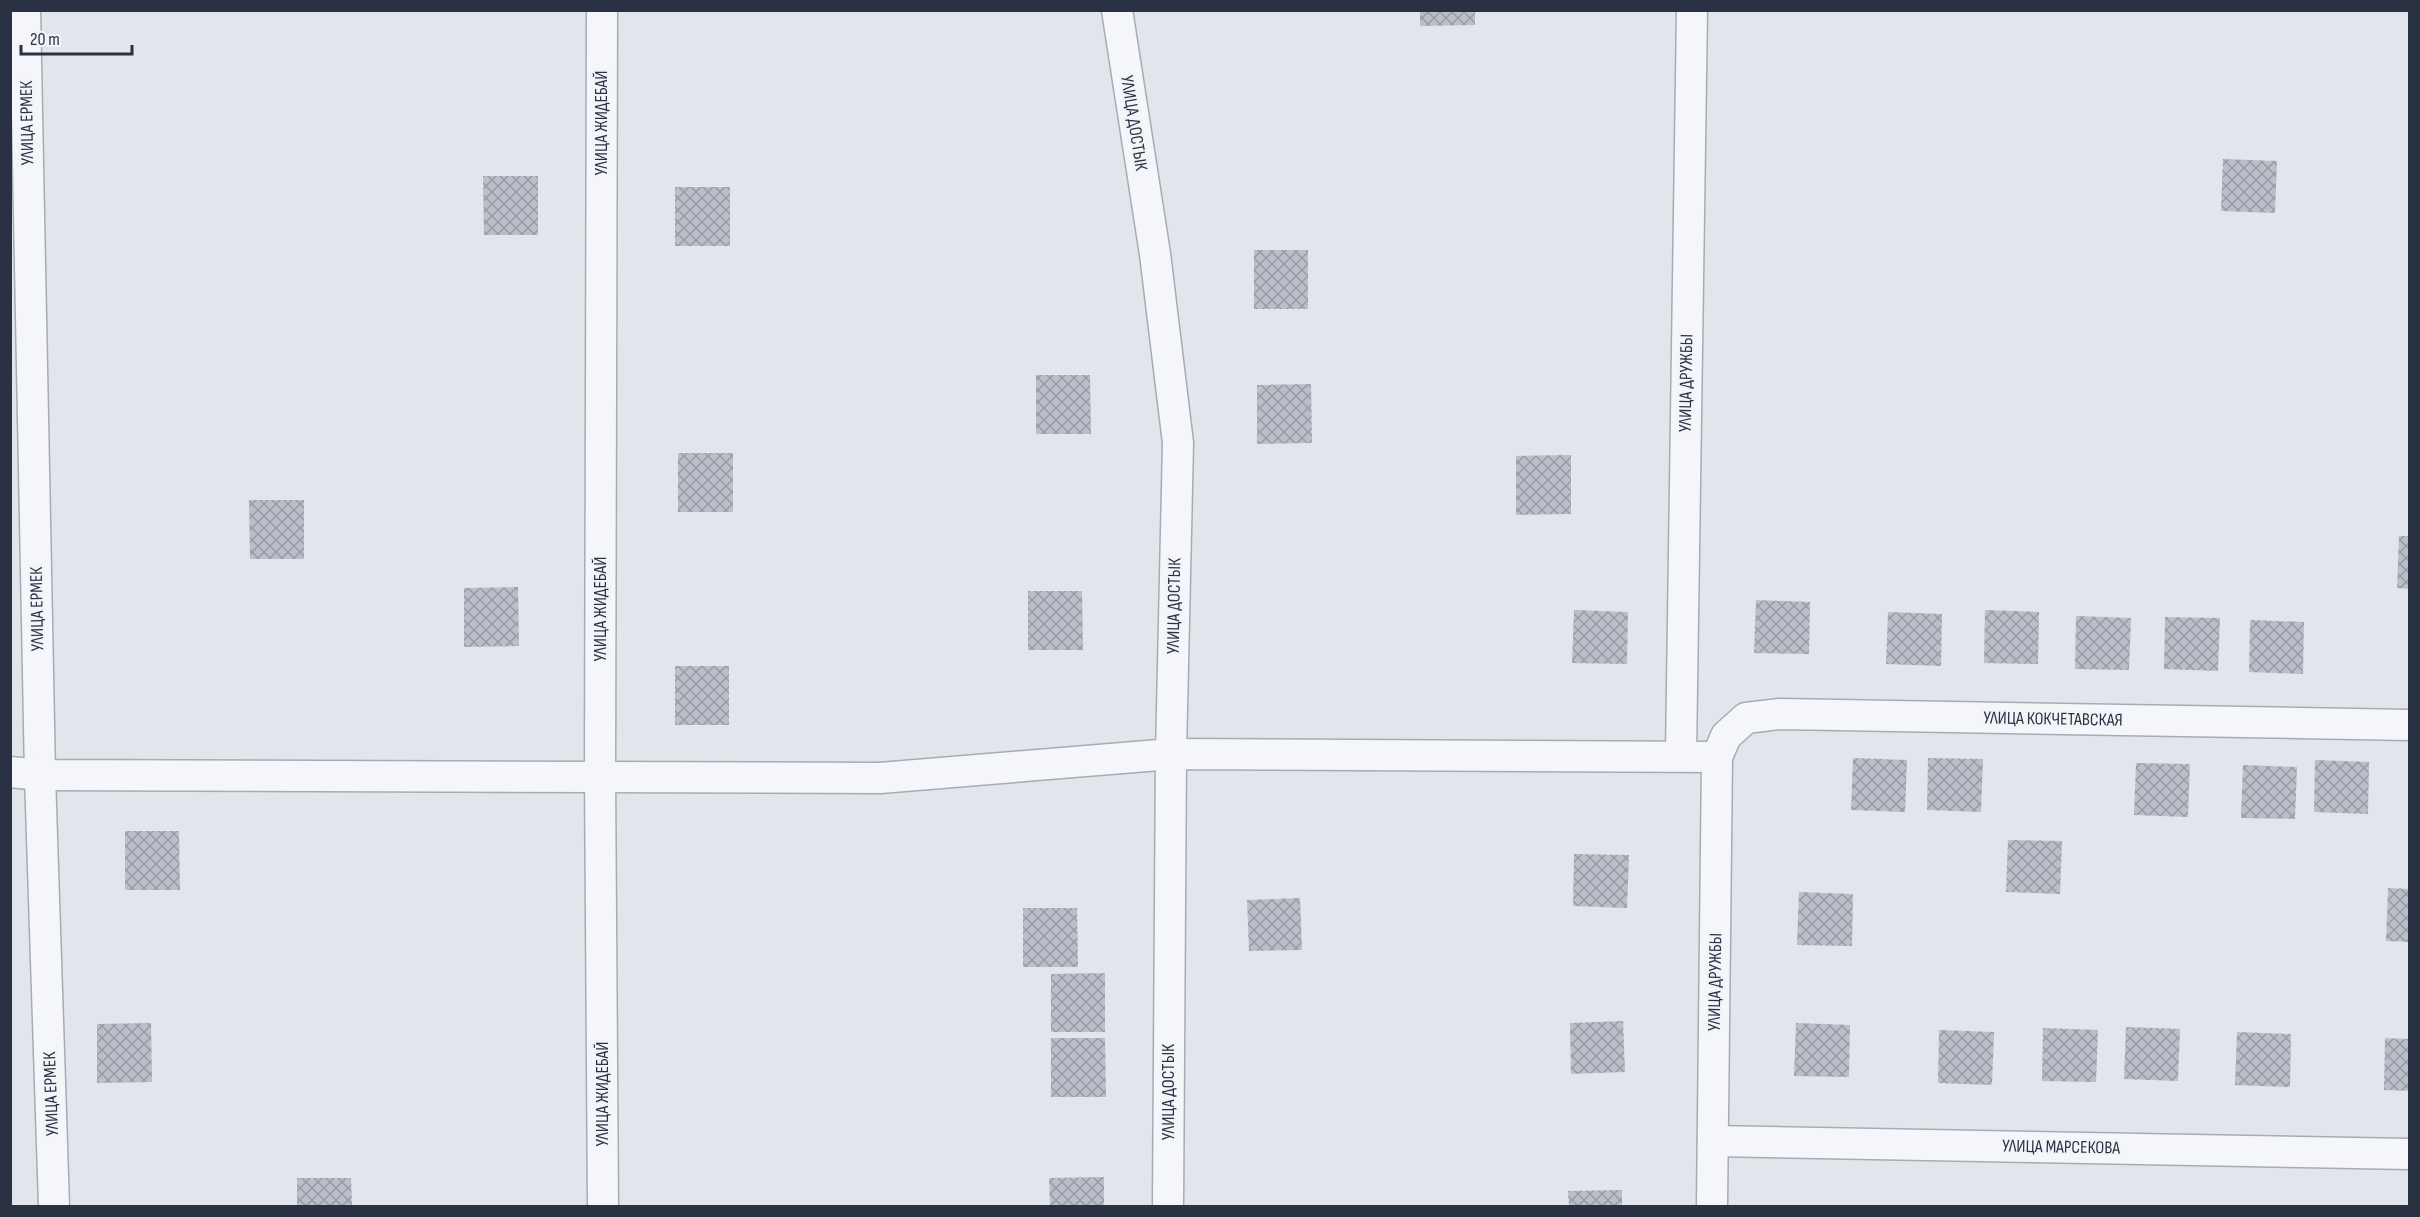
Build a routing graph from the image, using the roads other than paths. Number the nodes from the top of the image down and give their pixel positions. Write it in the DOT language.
graph roads {
  1 [pos="25,10"];
  2 [pos="602,10"];
  3 [pos="1117,10"];
  4 [pos="1692,10"];
  5 [pos="2409,725"];
  6 [pos="1171,754"];
  7 [pos="1681,755"];
  8 [pos="1717,757"];
  9 [pos="10,772"];
  10 [pos="40,775"];
  11 [pos="600,775"];
  12 [pos="1713,1141"];
  13 [pos="2409,1154"];
  14 [pos="54,1206"];
  15 [pos="603,1206"];
  16 [pos="1168,1206"];
  17 [pos="1712,1206"];
  1 -- 10 [label="street, УЛИЦА ЕРМЕК"];
  2 -- 11 [label="street, УЛИЦА ЖИДЕБАЙ"];
  3 -- 6 [label="street, УЛИЦА ДОСТЫК"];
  4 -- 7 [label="street, УЛИЦА ДРУЖБЫ"];
  5 -- 8 [label="street, УЛИЦА КОКЧЕТАВСКАЯ"];
  6 -- 7 [label="street"];
  6 -- 11 [label="street"];
  6 -- 16 [label="street, УЛИЦА ДОСТЫК"];
  7 -- 8 [label="street"];
  8 -- 12 [label="street, УЛИЦА ДРУЖБЫ"];
  9 -- 10 [label="street"];
  10 -- 11 [label="street"];
  10 -- 14 [label="street, УЛИЦА ЕРМЕК"];
  11 -- 15 [label="street, УЛИЦА ЖИДЕБАЙ"];
  12 -- 13 [label="street, УЛИЦА МАРСЕКОВА"];
  12 -- 17 [label="street, УЛИЦА ДРУЖБЫ"];
}
